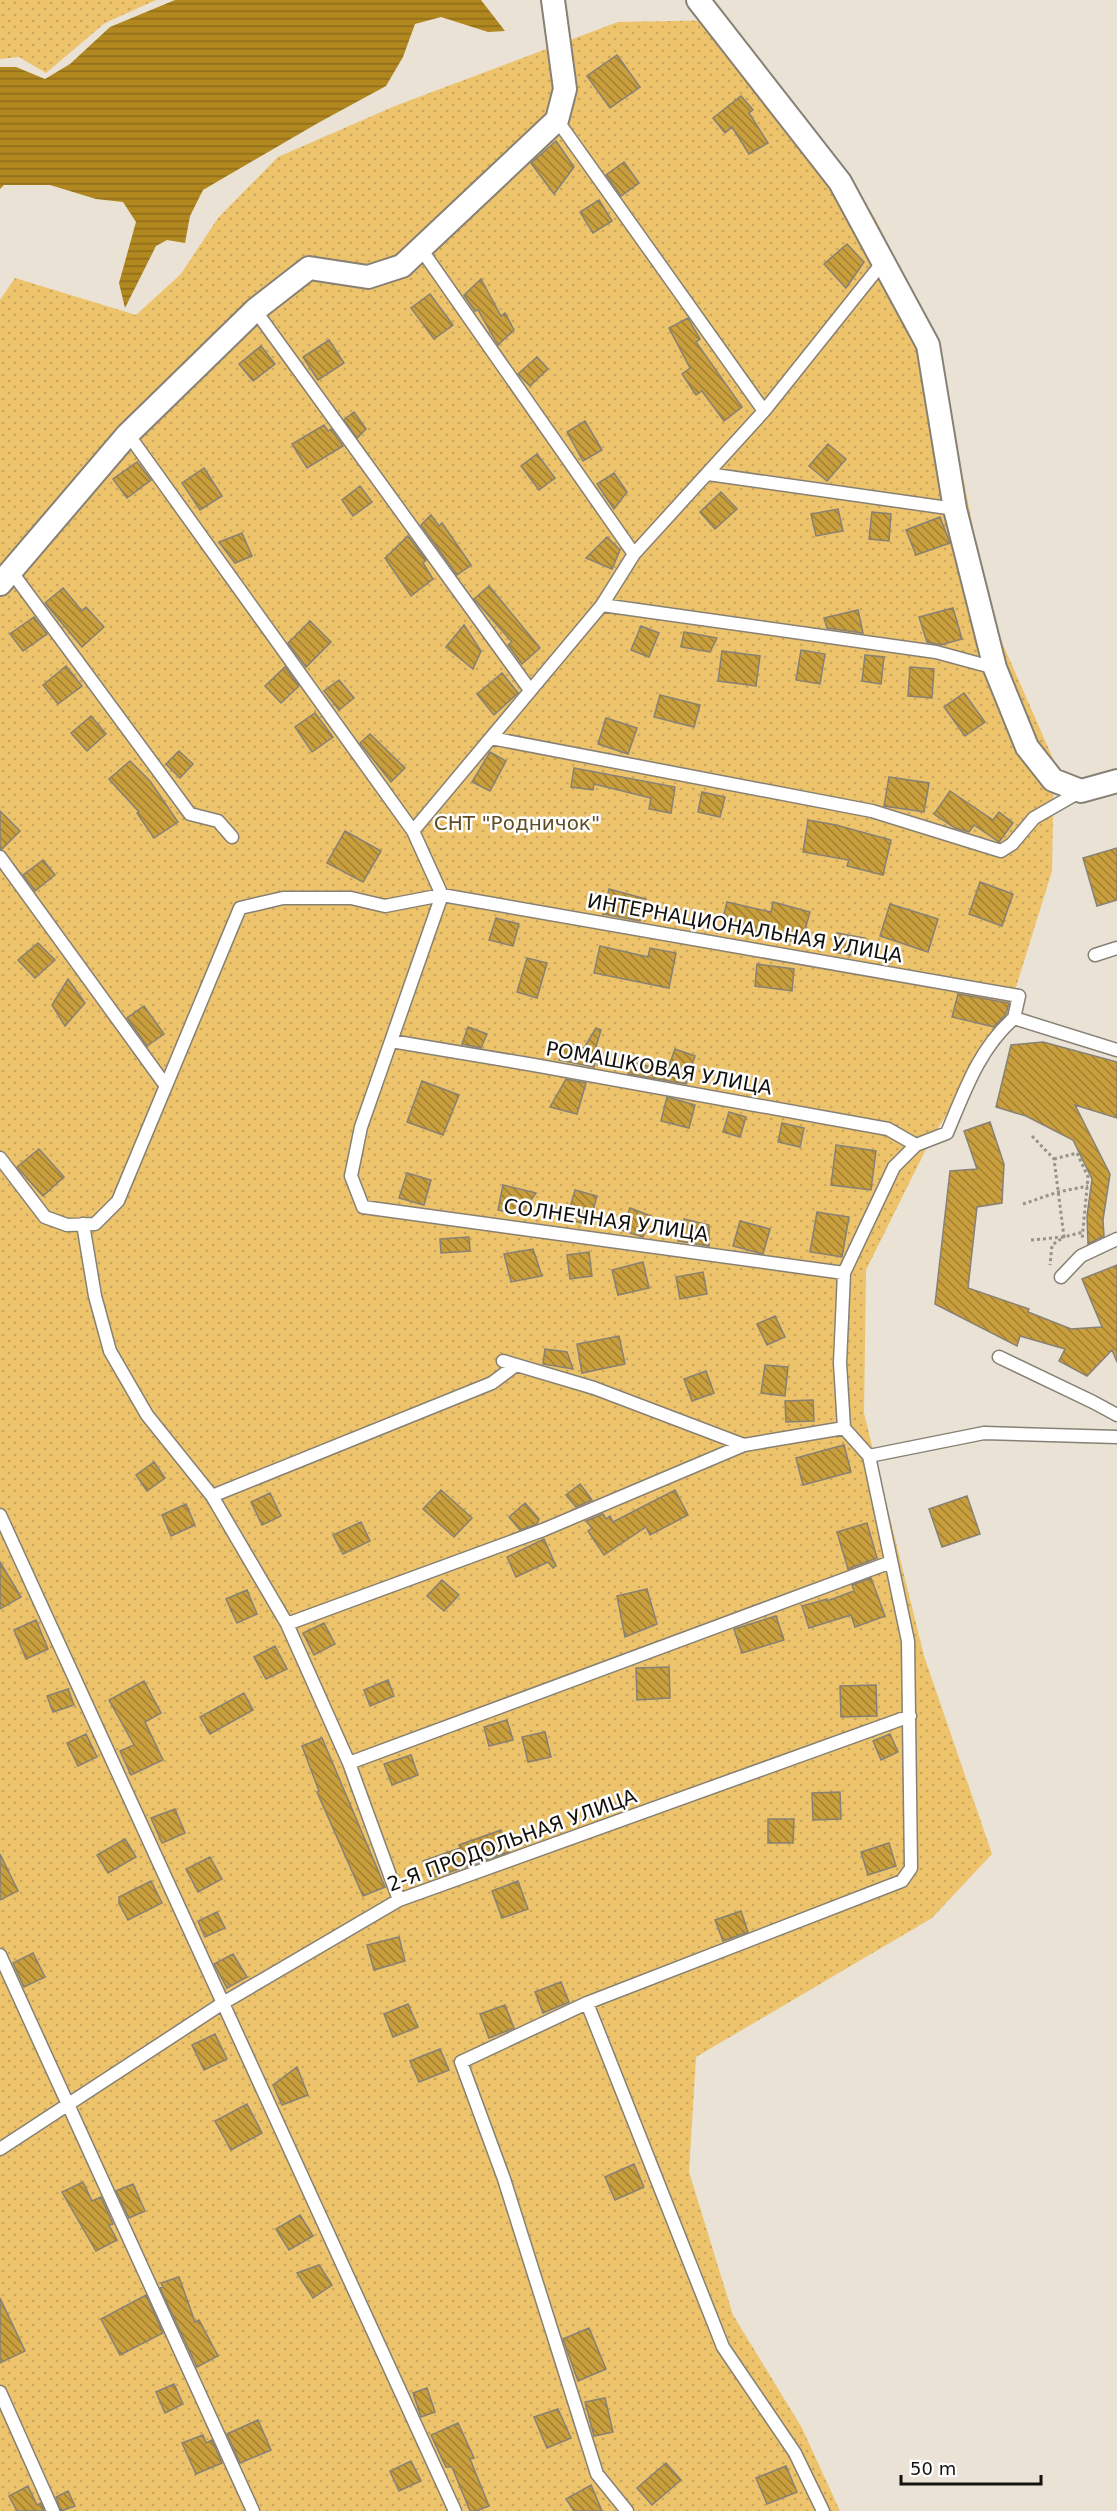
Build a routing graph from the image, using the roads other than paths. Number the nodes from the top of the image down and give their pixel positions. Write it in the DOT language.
graph roads {
  1 [pos="553,0"];
  2 [pos="698,0"];
  3 [pos="557,120"];
  4 [pos="421,249"];
  5 [pos="883,262"];
  6 [pos="255,310"];
  7 [pos="764,411"];
  8 [pos="128,435"];
  9 [pos="708,474"];
  10 [pos="955,509"];
  11 [pos="634,554"];
  12 [pos="6,578"];
  13 [pos="602,605"];
  14 [pos="995,668"];
  15 [pos="530,690"];
  16 [pos="491,738"];
  17 [pos="1117,781"];
  18 [pos="1081,791"];
  19 [pos="413,831"];
  20 [pos="232,837"];
  21 [pos="0,857"];
  22 [pos="442,895"];
  23 [pos="1117,948"];
  24 [pos="1095,955"];
  25 [pos="1014,1018"];
  26 [pos="391,1041"];
  27 [pos="1117,1050"];
  28 [pos="166,1086"];
  29 [pos="916,1145"];
  30 [pos="0,1158"];
  31 [pos="83,1224"];
  32 [pos="1117,1239"];
  33 [pos="844,1273"];
  34 [pos="1061,1277"];
  35 [pos="999,1357"];
  36 [pos="502,1361"];
  37 [pos="516,1365"];
  38 [pos="1117,1415"];
  39 [pos="844,1428"];
  40 [pos="1117,1437"];
  41 [pos="744,1445"];
  42 [pos="869,1456"];
  43 [pos="212,1496"];
  44 [pos="0,1515"];
  45 [pos="891,1563"];
  46 [pos="287,1624"];
  47 [pos="910,1716"];
  48 [pos="349,1763"];
  49 [pos="399,1900"];
  50 [pos="0,1955"];
  51 [pos="587,2002"];
  52 [pos="223,2003"];
  53 [pos="68,2105"];
  54 [pos="0,2149"];
  55 [pos="0,2392"];
  56 [pos="53,2511"];
  57 [pos="253,2511"];
  58 [pos="455,2511"];
  59 [pos="627,2511"];
  60 [pos="822,2511"];
  1 -- 3 [label="street"];
  2 -- 5 [label="street"];
  3 -- 4 [label="street"];
  3 -- 7 [label="lane"];
  4 -- 6 [label="street"];
  4 -- 11 [label="lane"];
  5 -- 7 [label="lane"];
  5 -- 10 [label="street"];
  6 -- 8 [label="street"];
  6 -- 15 [label="lane"];
  7 -- 9 [label="lane"];
  8 -- 12 [label="street"];
  8 -- 19 [label="lane"];
  9 -- 10 [label="lane"];
  9 -- 11 [label="lane"];
  10 -- 14 [label="street"];
  11 -- 13 [label="lane"];
  12 -- 20 [label="lane"];
  13 -- 14 [label="lane"];
  13 -- 15 [label="lane"];
  14 -- 18 [label="street"];
  15 -- 16 [label="lane"];
  16 -- 18 [label="lane"];
  16 -- 19 [label="lane"];
  17 -- 18 [label="street"];
  19 -- 22 [label="lane"];
  21 -- 28 [label="lane"];
  22 -- 25 [label="lane, ИНТЕРНАЦИОНАЛЬНАЯ УЛИЦА"];
  22 -- 26 [label="lane"];
  22 -- 28 [label="lane"];
  23 -- 24 [label="lane"];
  25 -- 27 [label="lane"];
  25 -- 29 [label="lane"];
  26 -- 29 [label="lane, РОМАШКОВАЯ УЛИЦА"];
  26 -- 33 [label="lane, СОЛНЕЧНАЯ УЛИЦА"];
  28 -- 31 [label="lane"];
  29 -- 33 [label="lane"];
  30 -- 31 [label="lane"];
  31 -- 43 [label="lane"];
  32 -- 34 [label="lane"];
  33 -- 39 [label="lane"];
  35 -- 38 [label="lane"];
  36 -- 37 [label="lane"];
  37 -- 41 [label="lane"];
  37 -- 43 [label="lane"];
  39 -- 41 [label="lane"];
  39 -- 42 [label="lane"];
  40 -- 42 [label="lane"];
  41 -- 46 [label="lane"];
  42 -- 45 [label="lane"];
  43 -- 46 [label="lane"];
  44 -- 52 [label="lane"];
  45 -- 47 [label="lane"];
  45 -- 48 [label="lane"];
  46 -- 48 [label="lane"];
  47 -- 49 [label="lane, 2-Я ПРОДОЛЬНАЯ УЛИЦА"];
  47 -- 51 [label="lane"];
  48 -- 49 [label="lane"];
  49 -- 52 [label="lane, 2-Я ПРОДОЛЬНАЯ УЛИЦА"];
  50 -- 53 [label="lane"];
  51 -- 59 [label="lane"];
  51 -- 60 [label="lane"];
  52 -- 53 [label="lane, 2-Я ПРОДОЛЬНАЯ УЛИЦА"];
  52 -- 58 [label="lane"];
  53 -- 54 [label="lane, 2-Я ПРОДОЛЬНАЯ УЛИЦА"];
  53 -- 57 [label="lane"];
  55 -- 56 [label="lane"];
}
